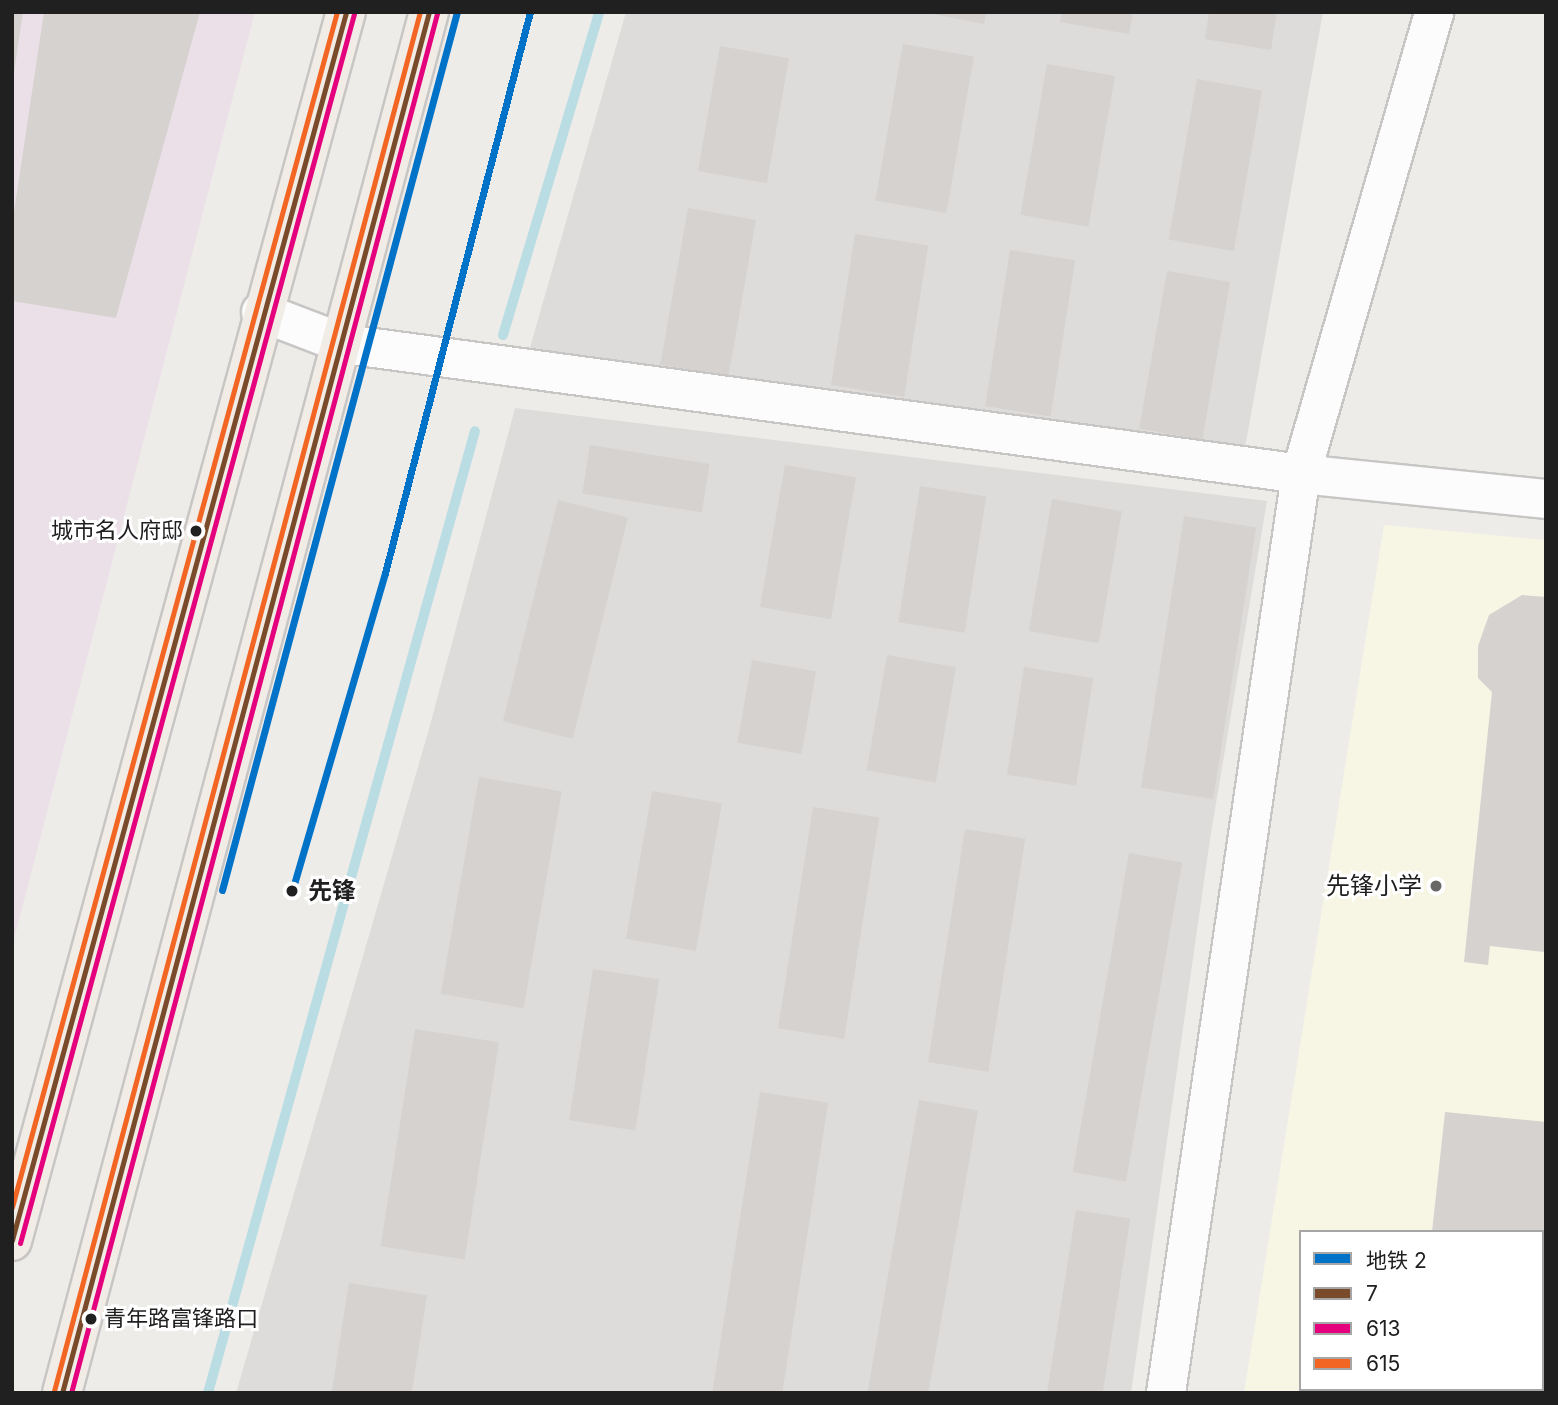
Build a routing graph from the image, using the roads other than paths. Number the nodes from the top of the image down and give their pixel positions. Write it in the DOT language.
graph roads {
  1 [pos="346,12"];
  2 [pos="429,12"];
  3 [pos="1434,12"];
  4 [pos="261,312"];
  5 [pos="345,344"];
  6 [pos="1301,474"];
  7 [pos="1546,499"];
  8 [pos="12,1241"];
  9 [pos="62,1393"];
  10 [pos="1166,1393"];
  1 -- 4 [label="main road"];
  2 -- 5 [label="main road"];
  3 -- 6 [label="street"];
  4 -- 5 [label="street"];
  4 -- 8 [label="main road"];
  5 -- 6 [label="street"];
  5 -- 9 [label="main road"];
  6 -- 7 [label="street"];
  6 -- 10 [label="street"];
}
